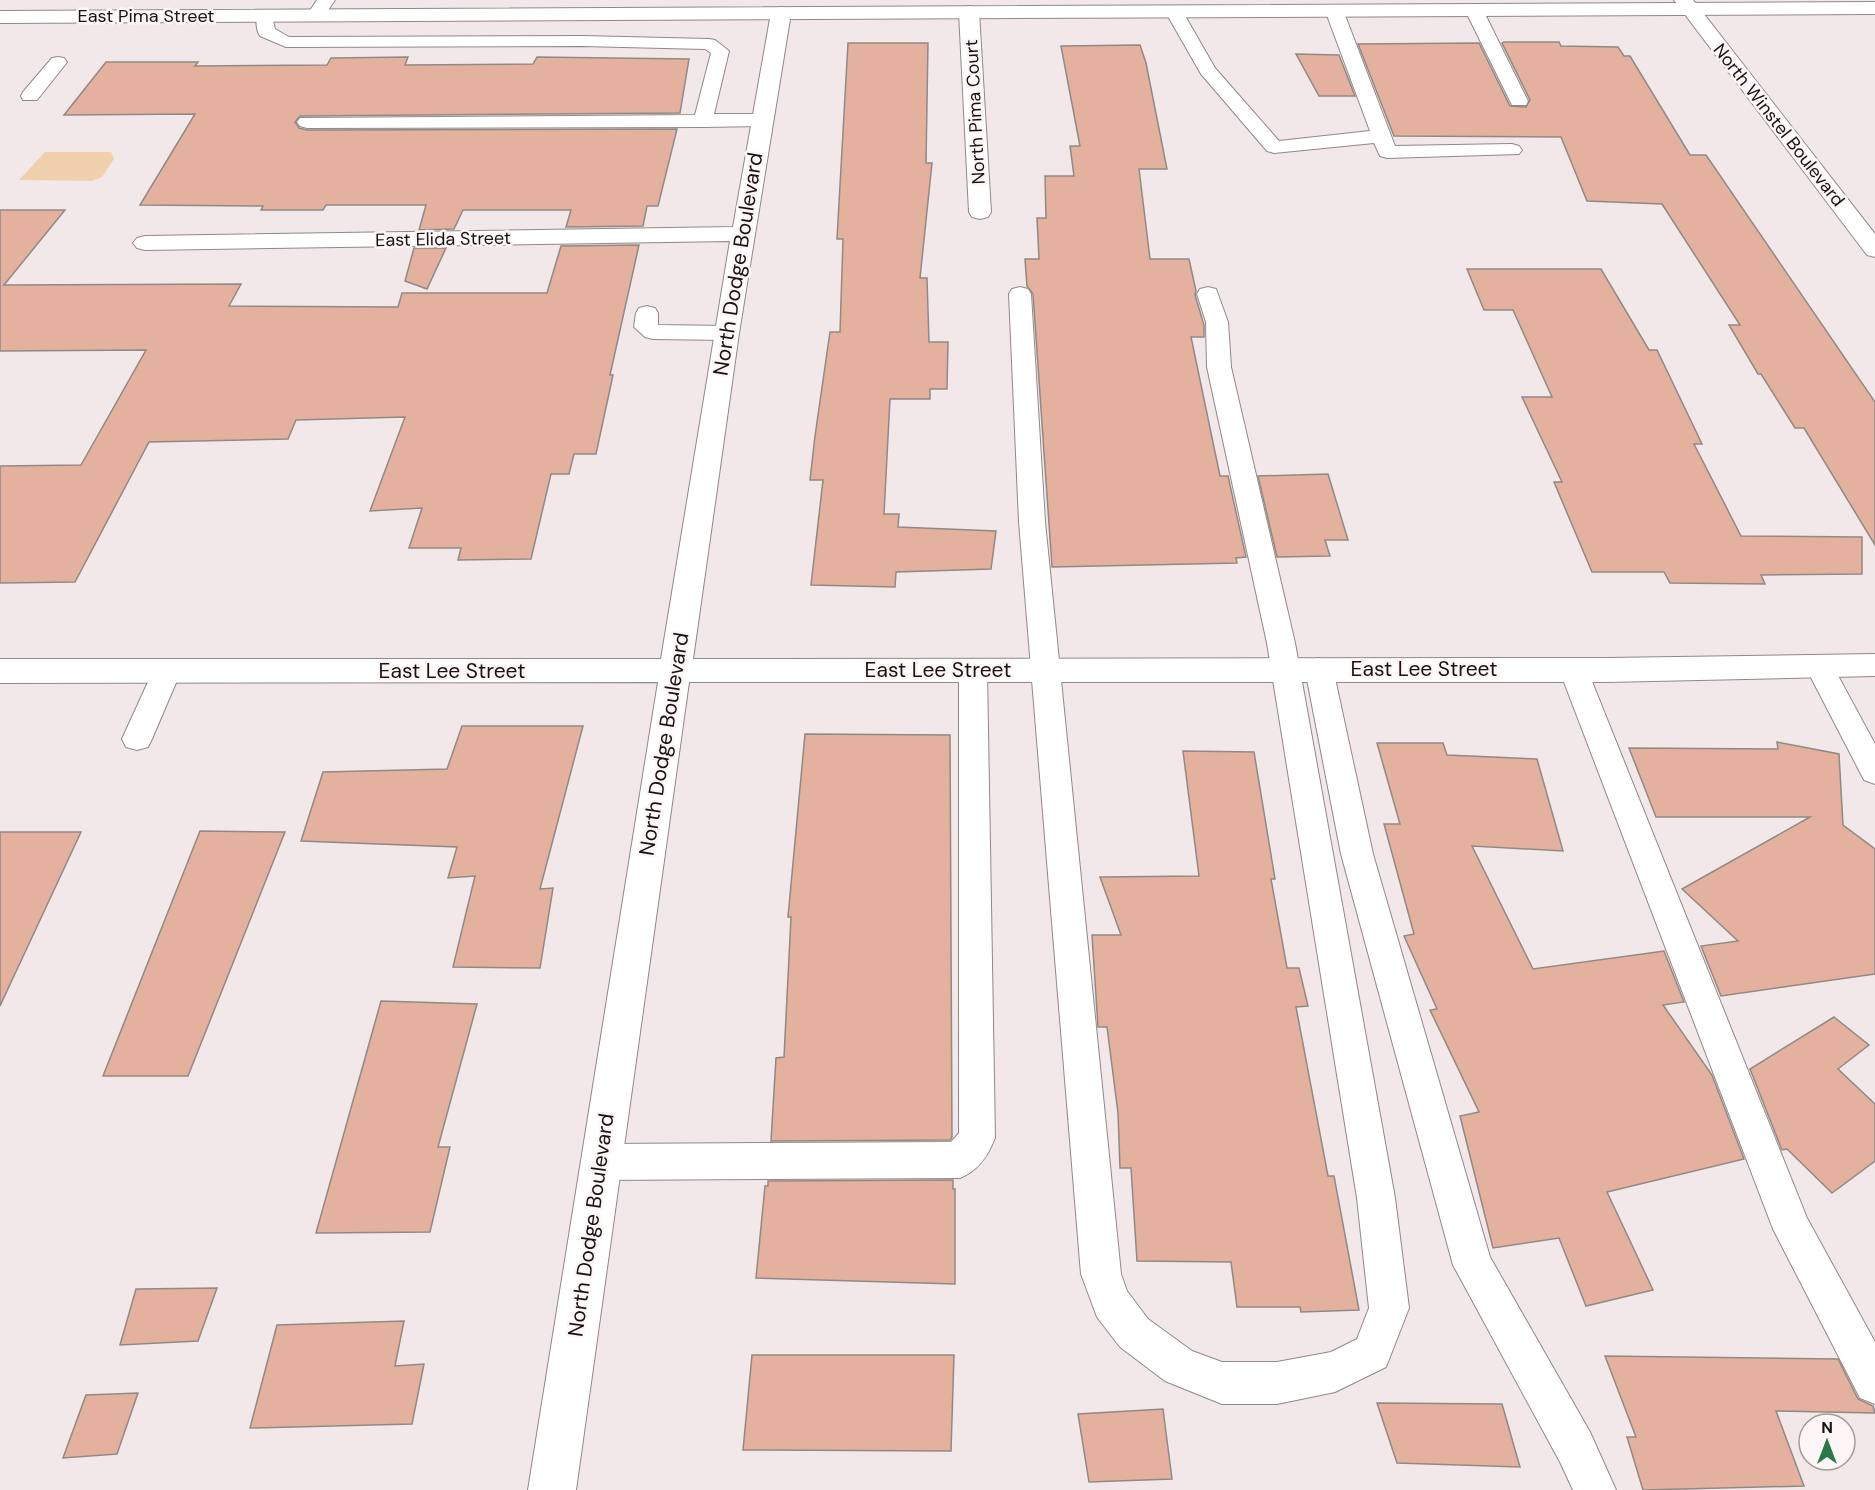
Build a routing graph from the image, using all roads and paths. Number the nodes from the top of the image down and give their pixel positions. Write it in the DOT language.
graph roads {
  1 [pos="1686,4"];
  2 [pos="1263,5"];
  3 [pos="782,6"];
  4 [pos="321,8"];
  5 [pos="1875,8"];
  6 [pos="1334,10"];
  7 [pos="1474,10"];
  8 [pos="1174,11"];
  9 [pos="969,12"];
  10 [pos="265,16"];
  11 [pos="0,17"];
  12 [pos="58,62"];
  13 [pos="30,96"];
  14 [pos="1519,101"];
  15 [pos="762,120"];
  16 [pos="703,121"];
  17 [pos="308,122"];
  18 [pos="1381,136"];
  19 [pos="1512,150"];
  20 [pos="980,212"];
  21 [pos="742,234"];
  22 [pos="145,243"];
  23 [pos="1875,250"];
  24 [pos="1020,294"];
  25 [pos="1208,294"];
  26 [pos="647,313"];
  27 [pos="726,333"];
  28 [pos="1875,665"];
  29 [pos="1819,666"];
  30 [pos="1046,669"];
  31 [pos="1573,669"];
  32 [pos="675,670"];
  33 [pos="973,670"];
  34 [pos="1302,670"];
  35 [pos="0,671"];
  36 [pos="167,671"];
  37 [pos="136,739"];
  38 [pos="1875,772"];
  39 [pos="600,1162"];
  40 [pos="1875,1383"];
  41 [pos="552,1490"];
  42 [pos="1595,1490"];
  1 -- 5 [label="street, East Pima Street"];
  1 -- 7 [label="street, East Pima Street"];
  1 -- 23 [label="street, North Winstel Boulevard"];
  2 -- 6 [label="street, East Pima Street"];
  2 -- 8 [label="street, East Pima Street"];
  3 -- 4 [label="street, East Pima Street"];
  3 -- 9 [label="street, East Pima Street"];
  3 -- 15 [label="street, North Dodge Boulevard"];
  4 -- 10 [label="street, East Pima Street"];
  6 -- 7 [label="street, East Pima Street"];
  6 -- 18 [label="lane"];
  7 -- 14 [label="lane"];
  8 -- 9 [label="street, East Pima Street"];
  8 -- 18 [label="lane"];
  9 -- 20 [label="street, North Pima Court"];
  10 -- 11 [label="street, East Pima Street"];
  10 -- 16 [label="lane"];
  12 -- 13 [label="lane"];
  15 -- 16 [label="lane"];
  15 -- 21 [label="street, North Dodge Boulevard"];
  16 -- 17 [label="lane"];
  18 -- 19 [label="lane"];
  21 -- 22 [label="street, East Elida Street"];
  21 -- 27 [label="street, North Dodge Boulevard"];
  24 -- 30 [label="lane"];
  25 -- 34 [label="lane"];
  26 -- 27 [label="lane"];
  27 -- 32 [label="street, North Dodge Boulevard"];
  28 -- 29 [label="street, East Lee Street"];
  29 -- 31 [label="street, East Lee Street"];
  29 -- 38 [label="lane"];
  30 -- 33 [label="street, East Lee Street"];
  30 -- 34 [label="street, East Lee Street"];
  30 -- 34 [label="lane"];
  31 -- 34 [label="street, East Lee Street"];
  31 -- 40 [label="lane"];
  32 -- 33 [label="street, East Lee Street"];
  32 -- 36 [label="street, East Lee Street"];
  32 -- 39 [label="street, North Dodge Boulevard"];
  33 -- 39 [label="lane"];
  34 -- 42 [label="lane"];
  35 -- 36 [label="street, East Lee Street"];
  36 -- 37 [label="lane"];
  39 -- 41 [label="street, North Dodge Boulevard"];
}
